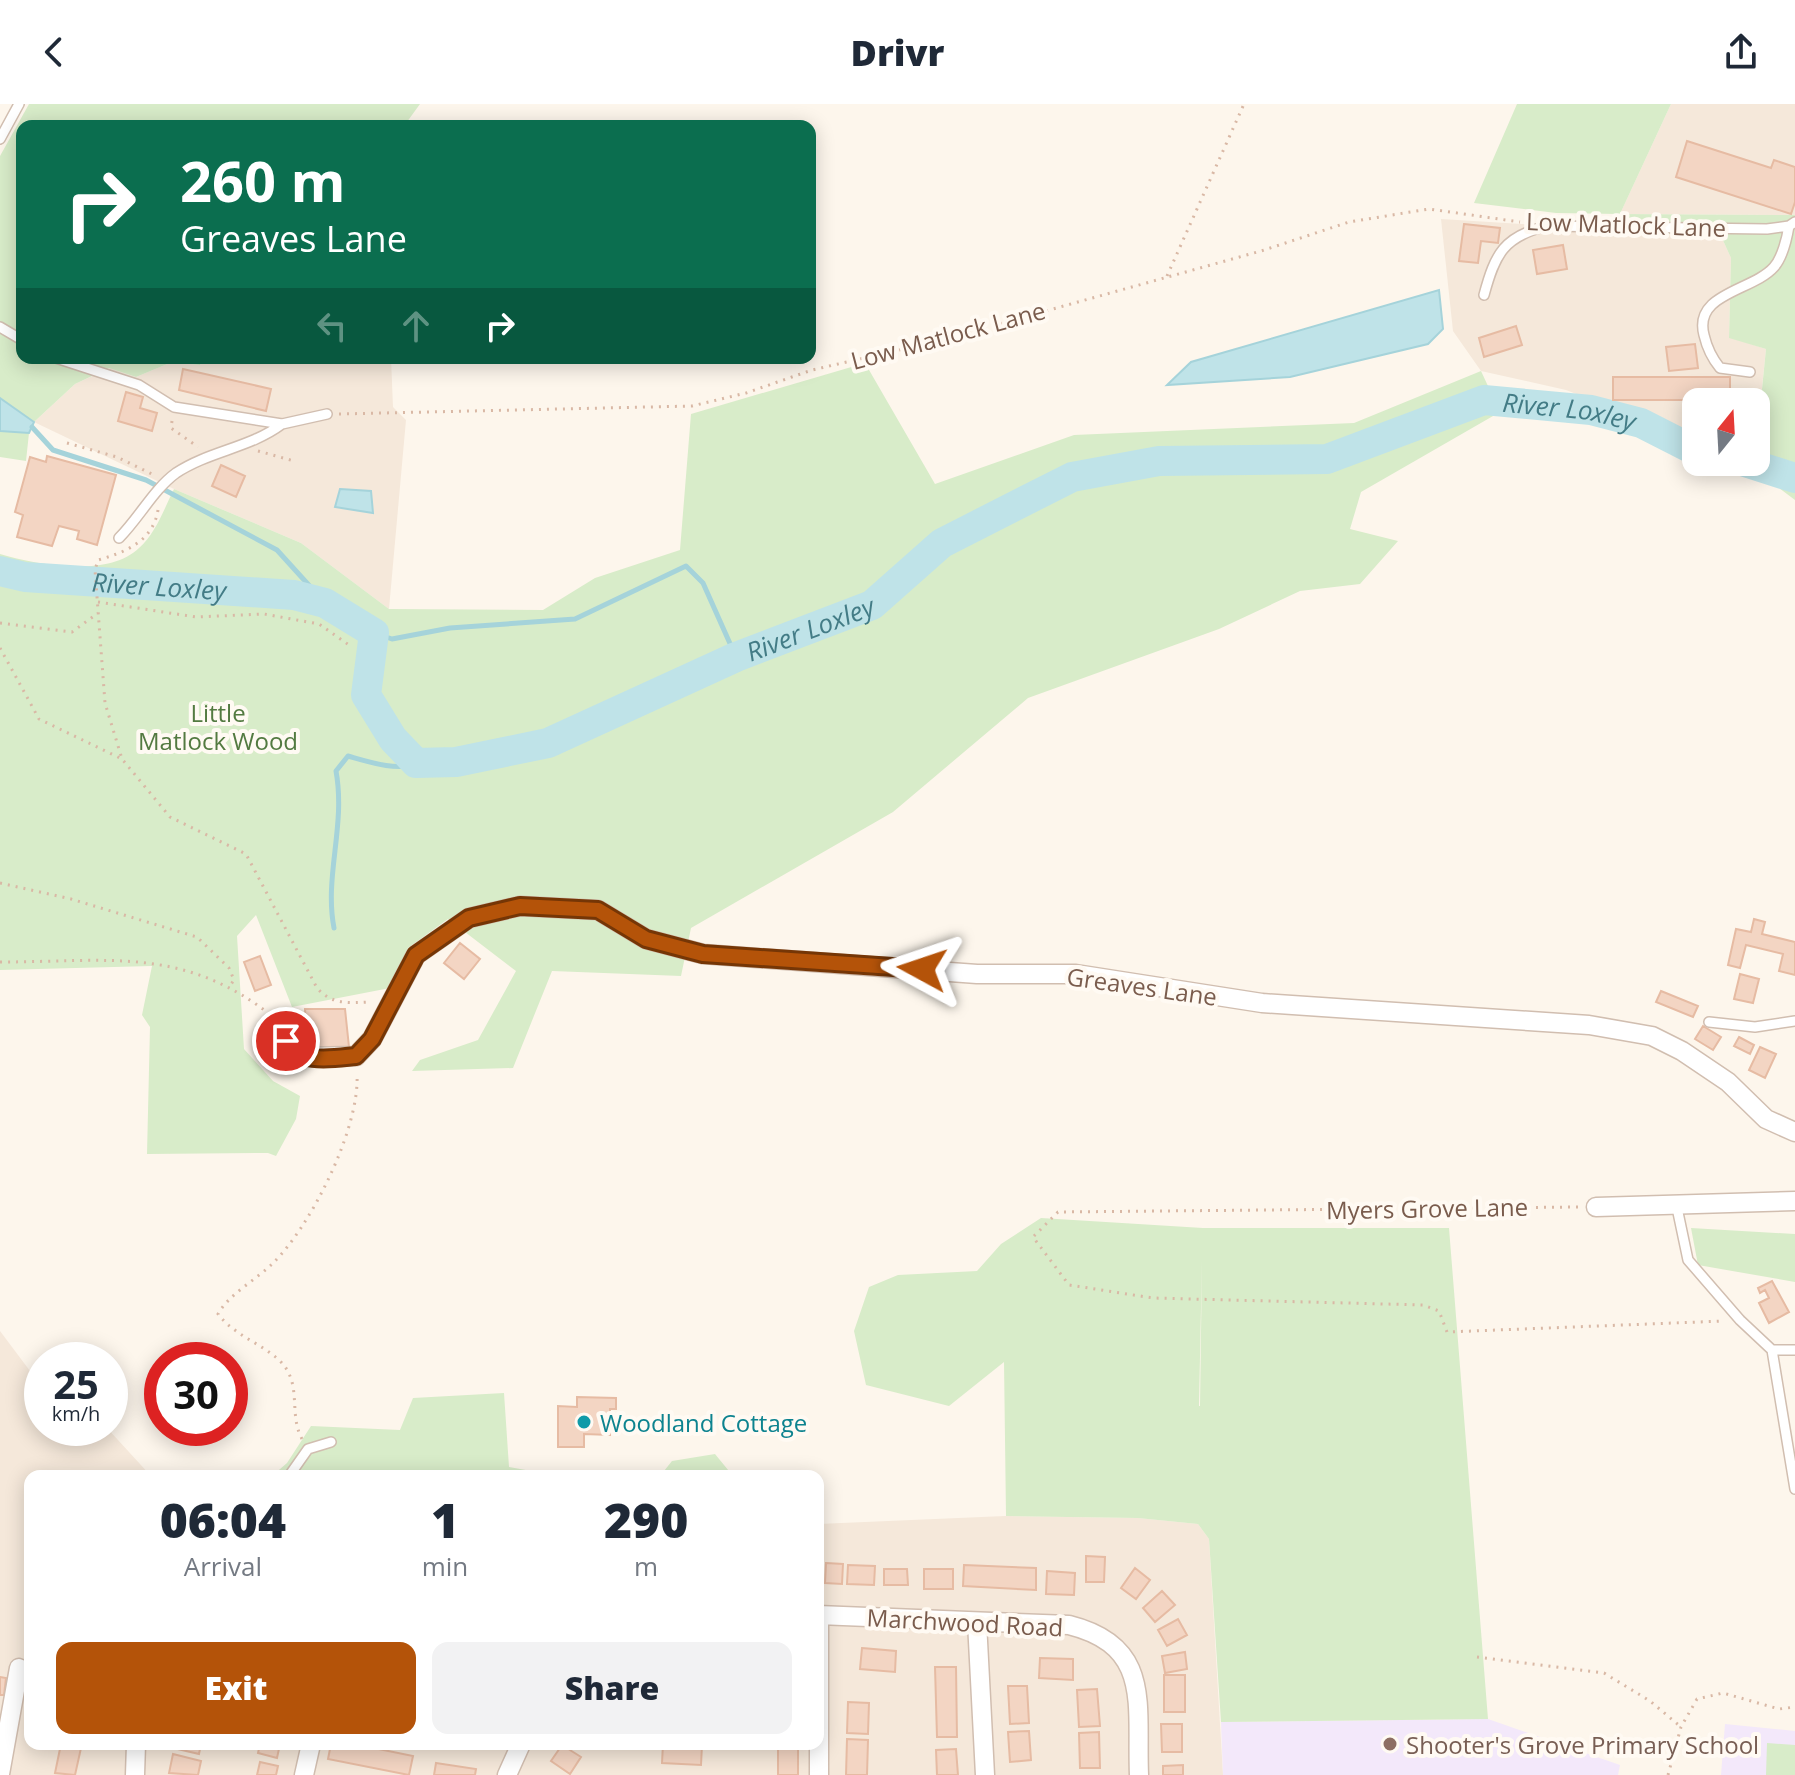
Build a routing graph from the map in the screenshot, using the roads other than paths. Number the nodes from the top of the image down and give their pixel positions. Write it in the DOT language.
graph roads {
  1 [pos="19,104"];
  2 [pos="0,139"];
  3 [pos="1792,224"];
  4 [pos="1484,295"];
  5 [pos="74,364"];
  6 [pos="1750,372"];
  7 [pos="327,414"];
  8 [pos="282,424"];
  9 [pos="119,538"];
  10 [pos="1795,1021"];
  11 [pos="1709,1022"];
  12 [pos="285,1032"];
  13 [pos="1795,1132"];
  14 [pos="1795,1201"];
  15 [pos="1676,1203"];
  16 [pos="1596,1207"];
  17 [pos="1772,1350"];
  18 [pos="1795,1350"];
  19 [pos="331,1442"];
  20 [pos="293,1470"];
  21 [pos="1795,1489"];
  22 [pos="824,1615"];
  23 [pos="977,1622"];
  24 [pos="19,1668"];
  25 [pos="6,1718"];
  26 [pos="136,1750"];
  27 [pos="310,1750"];
  28 [pos="518,1750"];
  29 [pos="819,1750"];
  30 [pos="0,1774"];
  31 [pos="135,1775"];
  32 [pos="304,1775"];
  33 [pos="507,1775"];
  34 [pos="819,1775"];
  35 [pos="985,1775"];
  36 [pos="1139,1775"];
  1 -- 2 [label="lane"];
  3 -- 4 [label="lane, Low Matlock Lane"];
  3 -- 6 [label="lane"];
  5 -- 8 [label="lane"];
  7 -- 8 [label="lane"];
  8 -- 9 [label="lane"];
  10 -- 11 [label="lane"];
  12 -- 13 [label="street, Greaves Lane"];
  14 -- 15 [label="street"];
  15 -- 16 [label="street"];
  15 -- 17 [label="lane"];
  17 -- 18 [label="lane"];
  17 -- 21 [label="lane"];
  19 -- 20 [label="lane"];
  22 -- 23 [label="street, Marchwood Road"];
  23 -- 35 [label="street"];
  23 -- 36 [label="street, Marchwood Road"];
  24 -- 25 [label="street"];
  25 -- 30 [label="street"];
  26 -- 31 [label="street"];
  27 -- 32 [label="street"];
  28 -- 33 [label="street"];
  29 -- 34 [label="street"];
}
